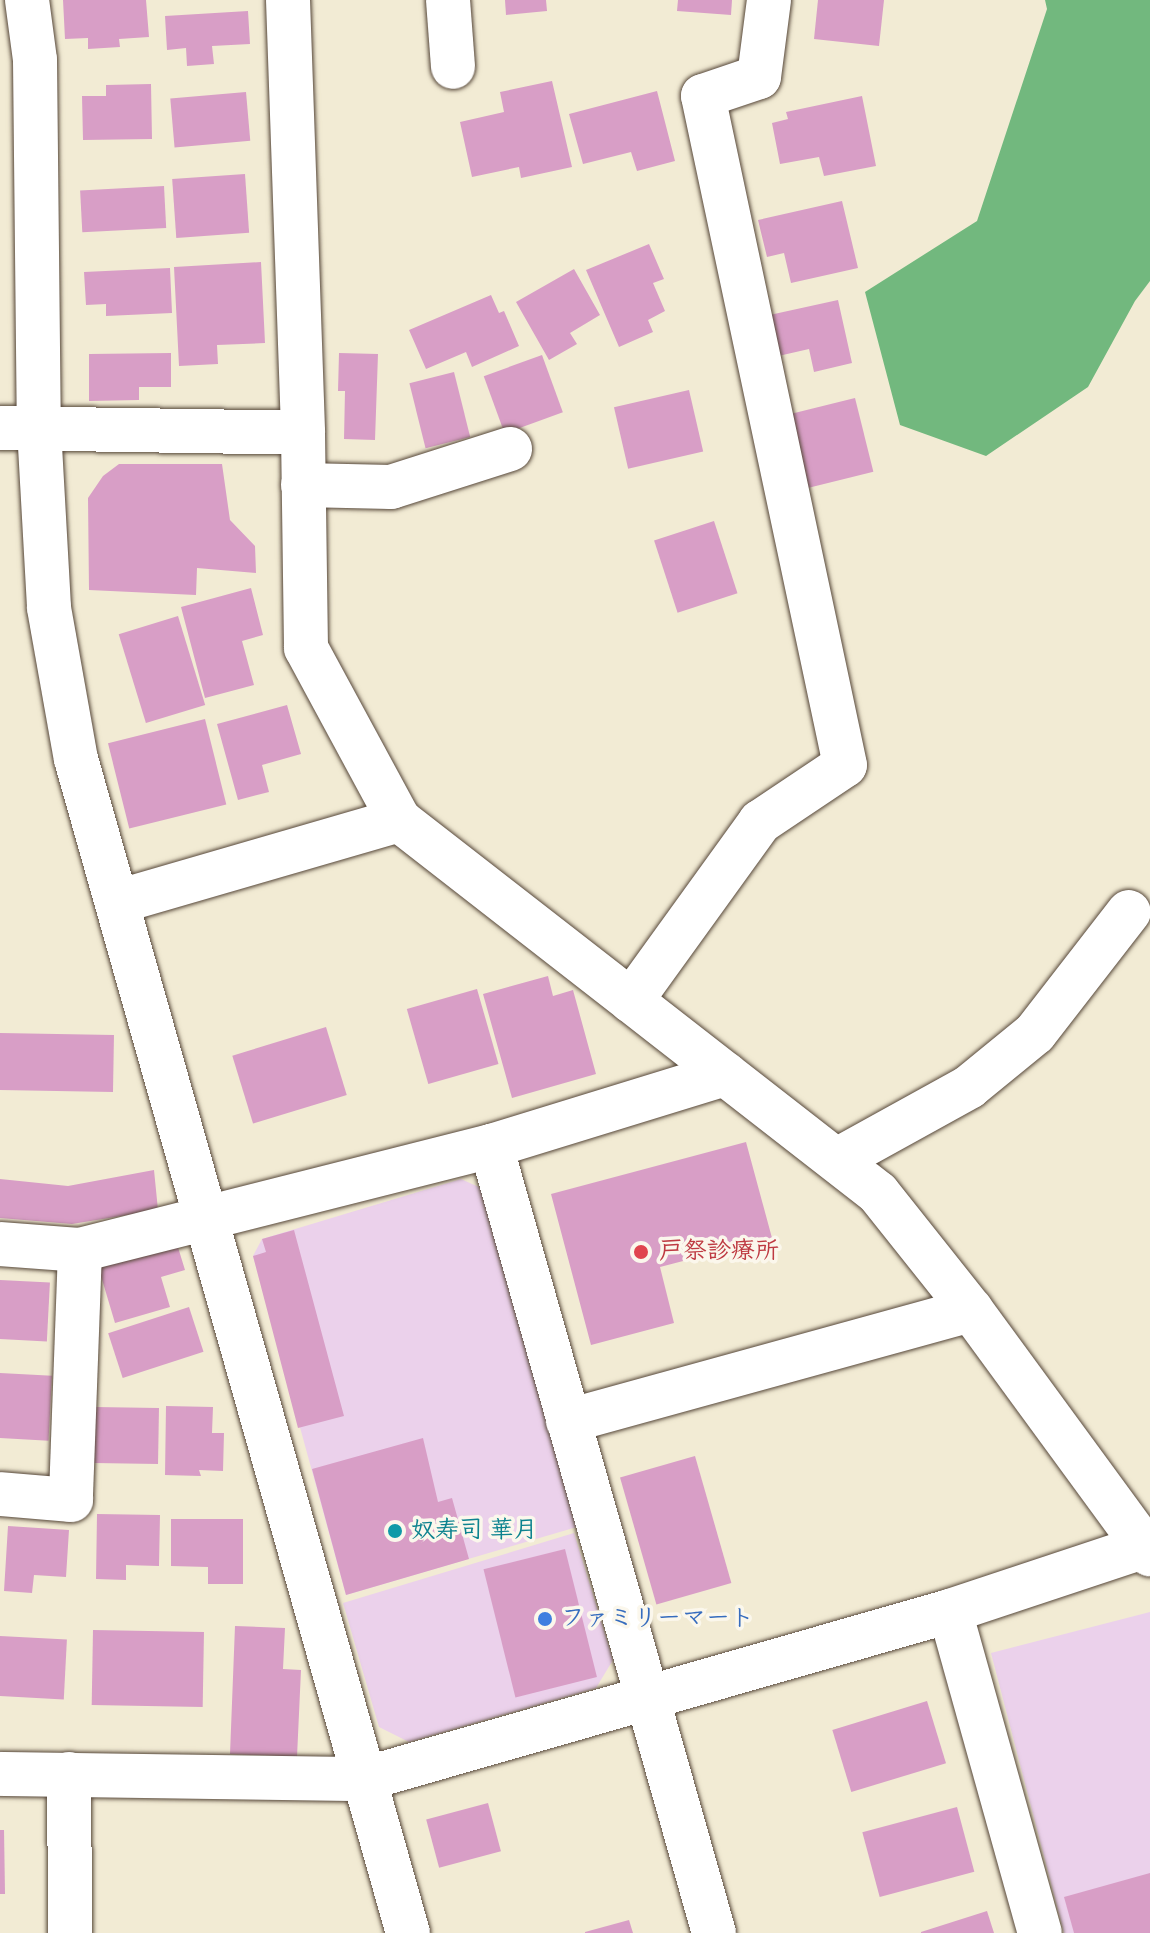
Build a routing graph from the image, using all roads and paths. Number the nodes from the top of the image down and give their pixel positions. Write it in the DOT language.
graph roads {
  1 [pos="27,0"];
  2 [pos="288,0"];
  3 [pos="448,0"];
  4 [pos="769,0"];
  5 [pos="453,67"];
  6 [pos="20,428"];
  7 [pos="303,433"];
  8 [pos="510,449"];
  9 [pos="303,485"];
  10 [pos="399,820"];
  11 [pos="117,902"];
  12 [pos="1129,912"];
  13 [pos="631,1001"];
  14 [pos="725,1074"];
  15 [pos="491,1146"];
  16 [pos="837,1160"];
  17 [pos="207,1220"];
  18 [pos="0,1244"];
  19 [pos="80,1250"];
  20 [pos="971,1310"];
  21 [pos="568,1421"];
  22 [pos="0,1494"];
  23 [pos="1146,1551"];
  24 [pos="950,1611"];
  25 [pos="647,1698"];
  26 [pos="0,1774"];
  27 [pos="69,1774"];
  28 [pos="364,1779"];
  29 [pos="70,1933"];
  30 [pos="408,1933"];
  31 [pos="714,1933"];
  32 [pos="1040,1933"];
  1 -- 6 [label="street"];
  2 -- 7 [label="street"];
  3 -- 5 [label="street"];
  4 -- 13 [label="street"];
  6 -- 7 [label="street"];
  6 -- 11 [label="street"];
  7 -- 9 [label="street"];
  8 -- 9 [label="street"];
  9 -- 10 [label="street"];
  10 -- 11 [label="street"];
  10 -- 13 [label="street"];
  11 -- 17 [label="street"];
  12 -- 16 [label="street"];
  13 -- 14 [label="street"];
  14 -- 15 [label="street"];
  14 -- 16 [label="street"];
  15 -- 17 [label="street"];
  15 -- 21 [label="street"];
  16 -- 20 [label="street"];
  17 -- 19 [label="street"];
  17 -- 28 [label="street"];
  18 -- 19 [label="street"];
  19 -- 22 [label="street"];
  20 -- 21 [label="street"];
  20 -- 23 [label="street"];
  21 -- 25 [label="street"];
  23 -- 24 [label="street"];
  24 -- 25 [label="street"];
  24 -- 32 [label="street"];
  25 -- 28 [label="street"];
  25 -- 31 [label="street"];
  26 -- 27 [label="street"];
  27 -- 28 [label="street"];
  27 -- 29 [label="street"];
  28 -- 30 [label="street"];
}
